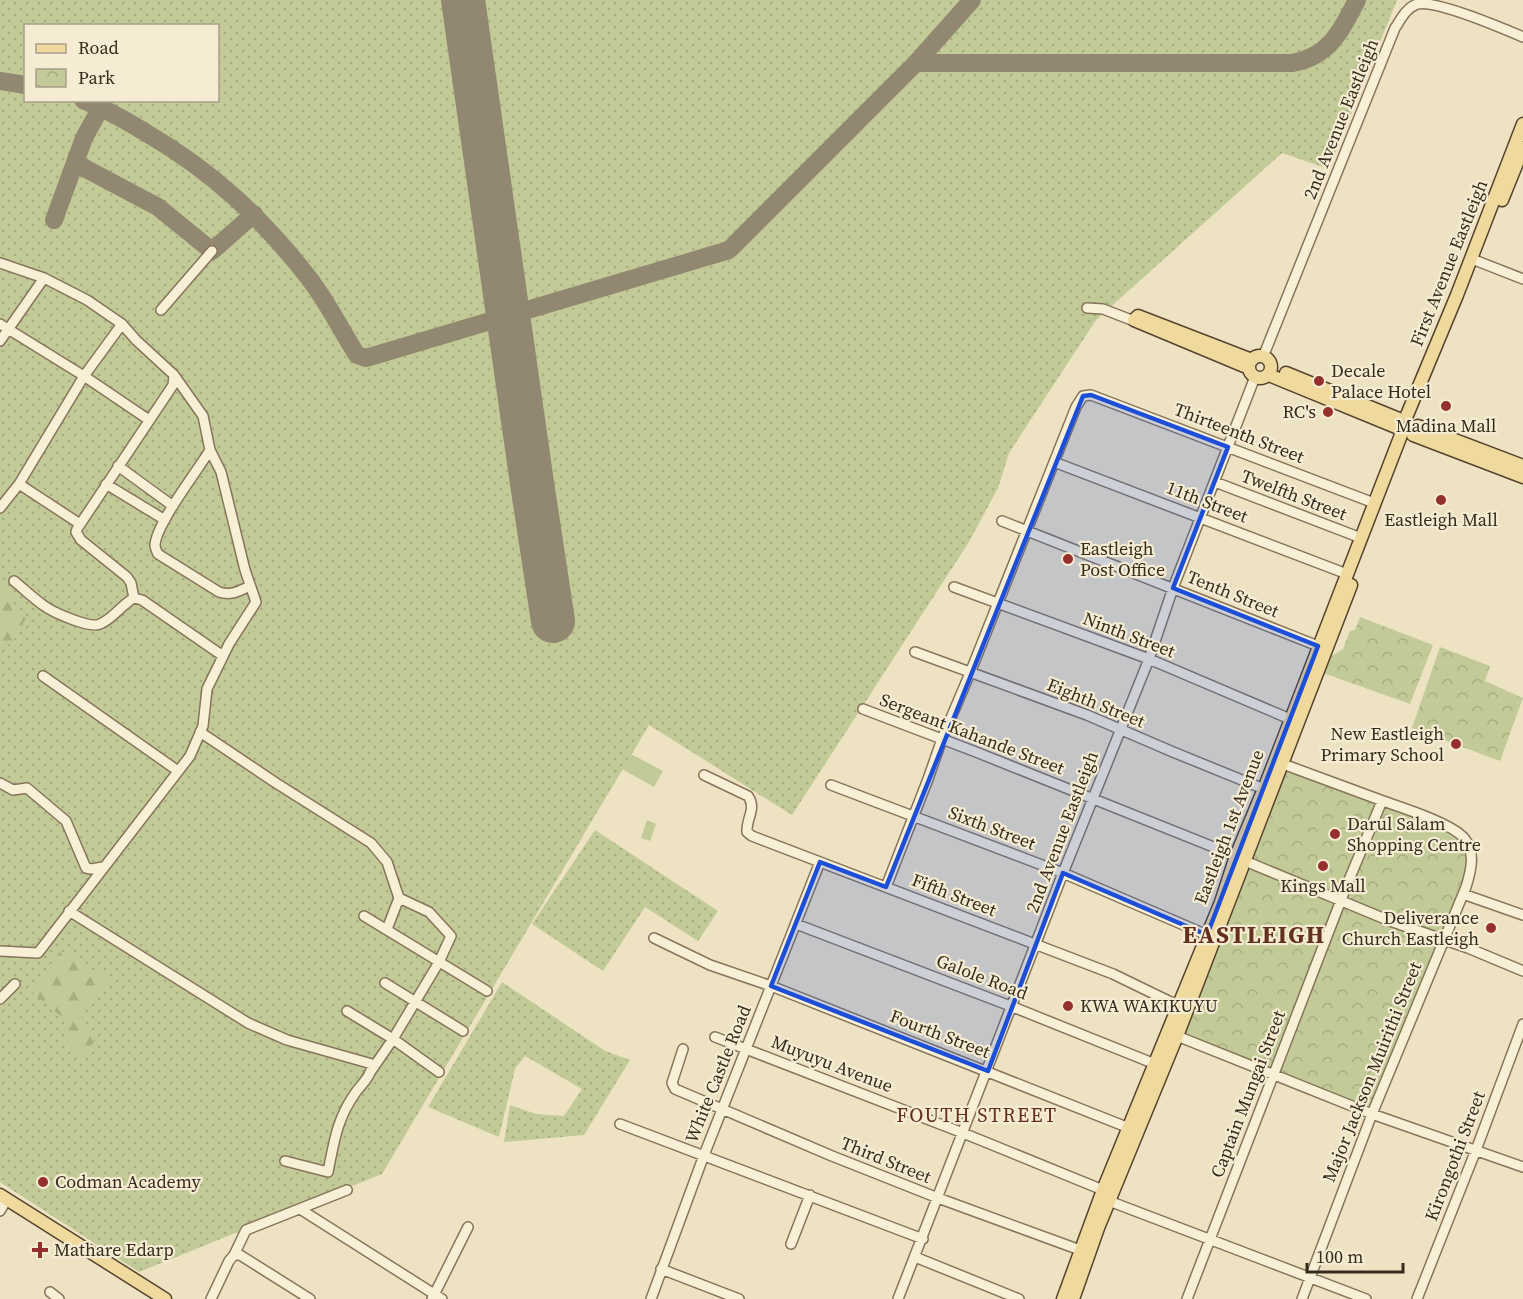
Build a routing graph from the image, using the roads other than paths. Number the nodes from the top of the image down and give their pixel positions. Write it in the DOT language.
graph roads {
  1 [pos="1523,37"];
  2 [pos="1523,124"];
  3 [pos="1523,148"];
  4 [pos="212,251"];
  5 [pos="1478,261"];
  6 [pos="0,263"];
  7 [pos="44,278"];
  8 [pos="1523,279"];
  9 [pos="1087,308"];
  10 [pos="161,310"];
  11 [pos="1134,321"];
  12 [pos="122,324"];
  13 [pos="4,326"];
  14 [pos="0,341"];
  15 [pos="1255,365"];
  16 [pos="1270,371"];
  17 [pos="174,375"];
  18 [pos="84,376"];
  19 [pos="149,420"];
  20 [pos="1407,426"];
  21 [pos="1228,447"];
  22 [pos="210,450"];
  23 [pos="1054,462"];
  24 [pos="118,466"];
  25 [pos="1523,466"];
  26 [pos="1523,477"];
  27 [pos="1215,482"];
  28 [pos="19,484"];
  29 [pos="106,484"];
  30 [pos="1374,503"];
  31 [pos="173,506"];
  32 [pos="0,508"];
  33 [pos="1201,517"];
  34 [pos="165,520"];
  35 [pos="1002,521"];
  36 [pos="80,524"];
  37 [pos="1027,531"];
  38 [pos="1361,538"];
  39 [pos="1347,574"];
  40 [pos="14,581"];
  41 [pos="250,586"];
  42 [pos="954,587"];
  43 [pos="1173,588"];
  44 [pos="232,594"];
  45 [pos="134,598"];
  46 [pos="256,602"];
  47 [pos="998,603"];
  48 [pos="1318,646"];
  49 [pos="915,652"];
  50 [pos="223,656"];
  51 [pos="1149,659"];
  52 [pos="970,673"];
  53 [pos="43,676"];
  54 [pos="863,710"];
  55 [pos="1290,719"];
  56 [pos="1121,729"];
  57 [pos="200,732"];
  58 [pos="942,739"];
  59 [pos="1283,764"];
  60 [pos="178,771"];
  61 [pos="704,775"];
  62 [pos="0,783"];
  63 [pos="831,785"];
  64 [pos="1264,789"];
  65 [pos="1093,800"];
  66 [pos="1382,801"];
  67 [pos="914,816"];
  68 [pos="1240,858"];
  69 [pos="820,862"];
  70 [pos="103,867"];
  71 [pos="1063,873"];
  72 [pos="886,887"];
  73 [pos="1463,894"];
  74 [pos="399,898"];
  75 [pos="1341,901"];
  76 [pos="69,911"];
  77 [pos="1523,915"];
  78 [pos="364,916"];
  79 [pos="796,924"];
  80 [pos="387,929"];
  81 [pos="1207,935"];
  82 [pos="654,938"];
  83 [pos="1443,940"];
  84 [pos="1037,944"];
  85 [pos="0,951"];
  86 [pos="439,962"];
  87 [pos="1523,971"];
  88 [pos="385,983"];
  89 [pos="15,984"];
  90 [pos="771,986"];
  91 [pos="487,991"];
  92 [pos="0,999"];
  93 [pos="415,1002"];
  94 [pos="1179,1006"];
  95 [pos="1013,1007"];
  96 [pos="347,1011"];
  97 [pos="1523,1024"];
  98 [pos="463,1031"];
  99 [pos="1177,1036"];
  100 [pos="715,1037"];
  101 [pos="393,1039"];
  102 [pos="683,1049"];
  103 [pos="747,1049"];
  104 [pos="1155,1064"];
  105 [pos="988,1071"];
  106 [pos="439,1072"];
  107 [pos="1273,1074"];
  108 [pos="366,1080"];
  109 [pos="722,1110"];
  110 [pos="1372,1114"];
  111 [pos="620,1124"];
  112 [pos="1129,1128"];
  113 [pos="963,1133"];
  114 [pos="1476,1150"];
  115 [pos="704,1155"];
  116 [pos="285,1161"];
  117 [pos="1523,1167"];
  118 [pos="347,1190"];
  119 [pos="810,1195"];
  120 [pos="1106,1196"];
  121 [pos="3,1197"];
  122 [pos="938,1198"];
  123 [pos="300,1209"];
  124 [pos="0,1211"];
  125 [pos="468,1227"];
  126 [pos="922,1239"];
  127 [pos="1209,1240"];
  128 [pos="791,1244"];
  129 [pos="1080,1250"];
  130 [pos="234,1255"];
  131 [pos="915,1257"];
  132 [pos="662,1269"];
  133 [pos="1310,1278"];
  134 [pos="50,1292"];
  135 [pos="436,1297"];
  136 [pos="58,1299"];
  137 [pos="165,1299"];
  138 [pos="211,1299"];
  139 [pos="310,1299"];
  140 [pos="651,1299"];
  141 [pos="738,1299"];
  142 [pos="898,1299"];
  143 [pos="1019,1299"];
  144 [pos="1063,1299"];
  145 [pos="1073,1299"];
  146 [pos="1187,1299"];
  147 [pos="1302,1299"];
  148 [pos="1366,1299"];
  149 [pos="1417,1299"];
  1 -- 15 [label="street, 2nd Avenue Eastleigh"];
  2 -- 20 [label="main road, First Avenue Eastleigh"];
  3 -- 5 [label="main road, First Avenue Eastleigh"];
  4 -- 10 [label="street"];
  5 -- 8 [label="street"];
  5 -- 20 [label="main road, First Avenue Eastleigh"];
  6 -- 7 [label="street"];
  7 -- 12 [label="street"];
  7 -- 13 [label="street"];
  9 -- 11 [label="street"];
  11 -- 15 [label="main road"];
  12 -- 17 [label="street"];
  12 -- 18 [label="street"];
  13 -- 14 [label="street"];
  13 -- 18 [label="street"];
  15 -- 16 [label="main road"];
  15 -- 16 [label="main road"];
  15 -- 21 [label="street, 2nd Avenue Eastleigh"];
  16 -- 20 [label="main road"];
  17 -- 19 [label="street"];
  17 -- 22 [label="street"];
  18 -- 19 [label="street"];
  18 -- 28 [label="street"];
  19 -- 24 [label="street"];
  20 -- 25 [label="main road"];
  20 -- 26 [label="main road"];
  20 -- 30 [label="main road, Eastleigh 1st Avenue"];
  20 -- 59 [label="main road, Eastleigh 1st Avenue"];
  21 -- 23 [label="street, Thirteenth Street"];
  21 -- 27 [label="street, 2nd Avenue Eastleigh"];
  21 -- 30 [label="street, Thirteenth Street"];
  22 -- 31 [label="street"];
  22 -- 41 [label="street"];
  23 -- 33 [label="street, 11th Street"];
  23 -- 37 [label="street"];
  24 -- 29 [label="street"];
  24 -- 31 [label="street"];
  27 -- 33 [label="street, 2nd Avenue Eastleigh"];
  27 -- 38 [label="street, Twelfth Street"];
  28 -- 32 [label="street"];
  28 -- 36 [label="street"];
  29 -- 34 [label="street"];
  29 -- 36 [label="street"];
  30 -- 38 [label="main road, Eastleigh 1st Avenue"];
  31 -- 34 [label="street"];
  33 -- 39 [label="street, 11th Street"];
  33 -- 43 [label="street, 2nd Avenue Eastleigh"];
  34 -- 44 [label="street"];
  35 -- 37 [label="street, Tenth Street"];
  36 -- 45 [label="street"];
  37 -- 43 [label="street, Tenth Street"];
  37 -- 47 [label="street"];
  38 -- 39 [label="main road, Eastleigh 1st Avenue"];
  39 -- 48 [label="main road, Eastleigh 1st Avenue"];
  40 -- 45 [label="street"];
  41 -- 44 [label="street"];
  41 -- 46 [label="street"];
  42 -- 47 [label="street, Ninth Street"];
  43 -- 48 [label="street, Tenth Street"];
  43 -- 51 [label="street, 2nd Avenue Eastleigh"];
  44 -- 46 [label="street"];
  45 -- 50 [label="street"];
  46 -- 50 [label="street"];
  47 -- 51 [label="street, Ninth Street"];
  47 -- 52 [label="street"];
  48 -- 55 [label="main road, Eastleigh 1st Avenue"];
  49 -- 52 [label="street, Eighth Street"];
  50 -- 57 [label="street"];
  51 -- 55 [label="street, Ninth Street"];
  51 -- 56 [label="street, 2nd Avenue Eastleigh"];
  52 -- 56 [label="street, Eighth Street"];
  52 -- 58 [label="street"];
  53 -- 60 [label="street"];
  54 -- 58 [label="street, Sergeant Kahande Street"];
  55 -- 64 [label="main road, Eastleigh 1st Avenue"];
  56 -- 64 [label="street, Eighth Street"];
  56 -- 65 [label="street, 2nd Avenue Eastleigh"];
  57 -- 60 [label="street"];
  57 -- 74 [label="street"];
  58 -- 65 [label="street, Sergeant Kahande Street"];
  58 -- 67 [label="street"];
  59 -- 66 [label="street"];
  59 -- 68 [label="main road, Eastleigh 1st Avenue"];
  60 -- 70 [label="street"];
  61 -- 69 [label="street, Fifth Street"];
  62 -- 70 [label="street"];
  63 -- 67 [label="street, Sixth Street"];
  64 -- 68 [label="main road, Eastleigh 1st Avenue"];
  65 -- 68 [label="street, Sergeant Kahande Street"];
  65 -- 71 [label="street, 2nd Avenue Eastleigh"];
  66 -- 73 [label="street, Major Jackson Muirithi Street"];
  66 -- 75 [label="street, Captain Mungai Street"];
  67 -- 71 [label="street, Sixth Street"];
  67 -- 72 [label="street"];
  68 -- 75 [label="street, Sergeant Kahande Street"];
  68 -- 81 [label="main road, Eastleigh 1st Avenue"];
  68 -- 99 [label="main road, Eastleigh 1st Avenue"];
  69 -- 72 [label="street, Fifth Street"];
  69 -- 79 [label="street, White Castle Road"];
  70 -- 76 [label="street"];
  71 -- 81 [label="street, Sixth Street"];
  71 -- 84 [label="street, 2nd Avenue Eastleigh"];
  72 -- 84 [label="street, Fifth Street"];
  73 -- 77 [label="street"];
  73 -- 83 [label="street, Major Jackson Muirithi Street"];
  74 -- 80 [label="street"];
  74 -- 86 [label="street"];
  75 -- 83 [label="street, Sergeant Kahande Street"];
  75 -- 107 [label="street, Captain Mungai Street"];
  76 -- 85 [label="street"];
  76 -- 108 [label="street"];
  78 -- 80 [label="street"];
  79 -- 90 [label="street, White Castle Road"];
  79 -- 95 [label="street, Galole Road"];
  80 -- 86 [label="street"];
  81 -- 94 [label="main road, Eastleigh 1st Avenue"];
  82 -- 90 [label="street, Fourth Street"];
  83 -- 87 [label="street, Sergeant Kahande Street"];
  83 -- 110 [label="street, Major Jackson Muirithi Street"];
  84 -- 94 [label="street, Fifth Street"];
  84 -- 95 [label="street, 2nd Avenue Eastleigh"];
  86 -- 91 [label="street"];
  86 -- 93 [label="street"];
  88 -- 93 [label="street"];
  89 -- 92 [label="street"];
  90 -- 103 [label="street, White Castle Road"];
  90 -- 105 [label="street, Fourth Street"];
  93 -- 98 [label="street"];
  93 -- 101 [label="street"];
  94 -- 104 [label="main road, Eastleigh 1st Avenue"];
  95 -- 104 [label="street, Galole Road"];
  95 -- 105 [label="street, 2nd Avenue Eastleigh"];
  96 -- 101 [label="street"];
  97 -- 114 [label="street, Kirongothi Street"];
  99 -- 107 [label="street"];
  99 -- 120 [label="main road, Eastleigh 1st Avenue"];
  100 -- 103 [label="street, Muyuyu Avenue"];
  101 -- 106 [label="street"];
  101 -- 108 [label="street"];
  102 -- 109 [label="street, Third Street"];
  103 -- 109 [label="street, White Castle Road"];
  103 -- 113 [label="street, Muyuyu Avenue"];
  104 -- 112 [label="main road, Eastleigh 1st Avenue"];
  105 -- 112 [label="street, Fourth Street"];
  105 -- 113 [label="street, 2nd Avenue Eastleigh"];
  107 -- 110 [label="street"];
  107 -- 127 [label="street, Captain Mungai Street"];
  108 -- 116 [label="street"];
  109 -- 115 [label="street, White Castle Road"];
  109 -- 122 [label="street, Third Street"];
  110 -- 114 [label="street"];
  110 -- 133 [label="street, Major Jackson Muirithi Street"];
  111 -- 115 [label="street"];
  112 -- 120 [label="main road, Eastleigh 1st Avenue"];
  113 -- 120 [label="street, Muyuyu Avenue"];
  113 -- 122 [label="street, 2nd Avenue Eastleigh"];
  114 -- 117 [label="street"];
  114 -- 149 [label="street, Kirongothi Street"];
  115 -- 119 [label="street"];
  115 -- 132 [label="street, White Castle Road"];
  118 -- 123 [label="street"];
  119 -- 126 [label="street"];
  119 -- 128 [label="street"];
  120 -- 127 [label="street, Muyuyu Avenue"];
  120 -- 129 [label="main road, Eastleigh 1st Avenue"];
  120 -- 145 [label="main road, Eastleigh 1st Avenue"];
  121 -- 124 [label="street"];
  121 -- 137 [label="main road"];
  122 -- 126 [label="street, 2nd Avenue Eastleigh"];
  122 -- 129 [label="street, Third Street"];
  123 -- 130 [label="street"];
  123 -- 135 [label="street"];
  125 -- 135 [label="street"];
  126 -- 131 [label="street, 2nd Avenue Eastleigh"];
  127 -- 133 [label="street, Muyuyu Avenue"];
  127 -- 146 [label="street, Captain Mungai Street"];
  129 -- 144 [label="main road, Eastleigh 1st Avenue"];
  130 -- 138 [label="street"];
  130 -- 139 [label="street"];
  131 -- 142 [label="street, 2nd Avenue Eastleigh"];
  131 -- 143 [label="street"];
  132 -- 140 [label="street, White Castle Road"];
  132 -- 141 [label="street"];
  133 -- 147 [label="street, Major Jackson Muirithi Street"];
  133 -- 148 [label="street, Muyuyu Avenue"];
  134 -- 136 [label="street"];
}
